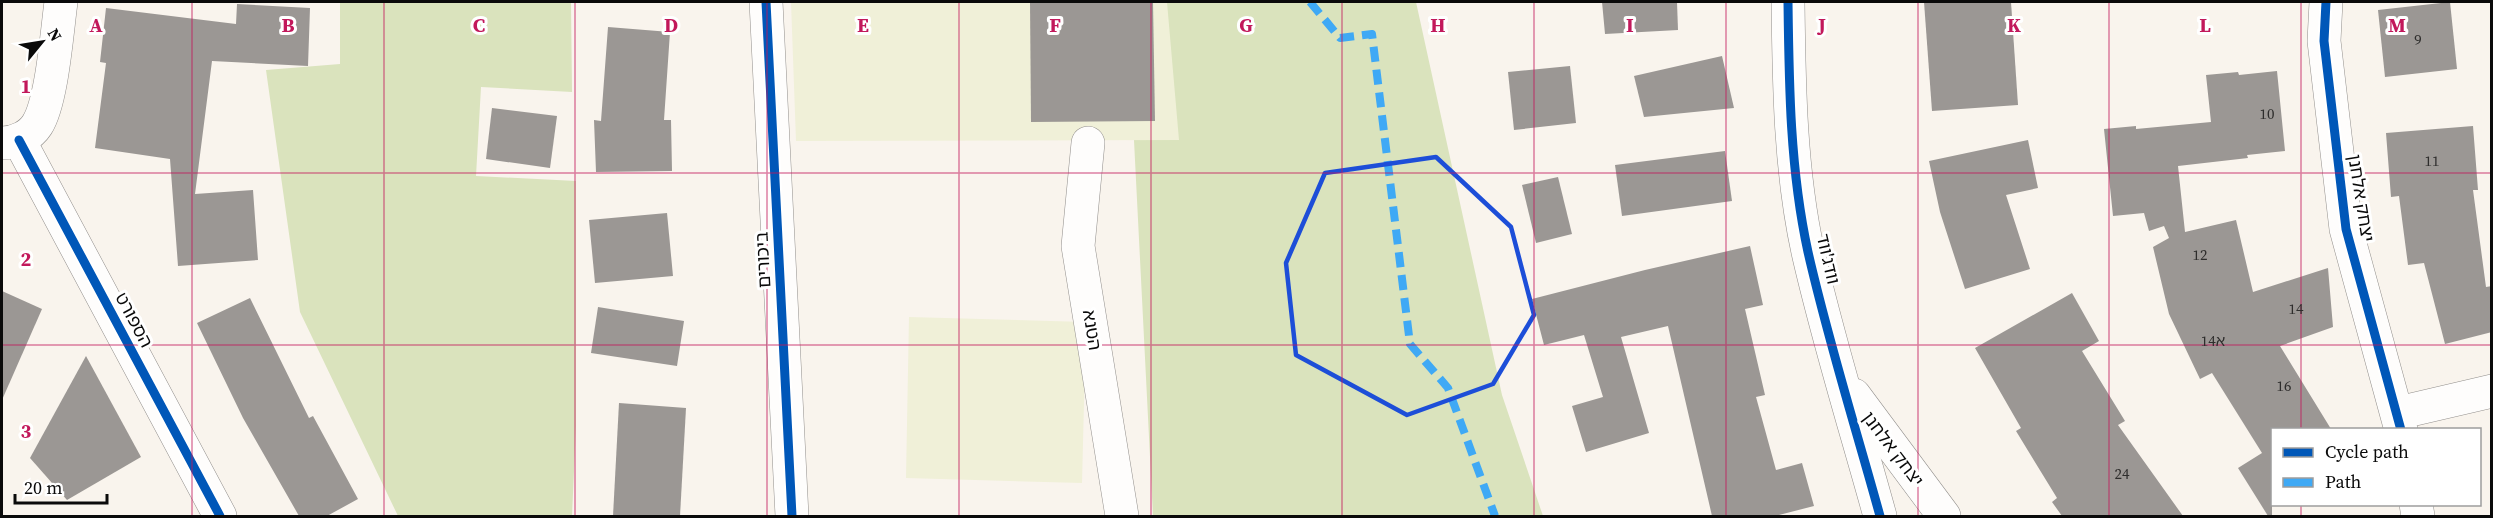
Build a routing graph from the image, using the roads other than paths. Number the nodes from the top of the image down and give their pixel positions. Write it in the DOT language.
graph roads {
  1 [pos="61,2"];
  2 [pos="766,2"];
  3 [pos="1788,2"];
  4 [pos="2326,2"];
  5 [pos="10,141"];
  6 [pos="1088,143"];
  7 [pos="1843,381"];
  8 [pos="2492,390"];
  9 [pos="2400,421"];
  10 [pos="220,516"];
  11 [pos="792,516"];
  12 [pos="1122,516"];
  13 [pos="1880,516"];
  14 [pos="1944,516"];
  1 -- 5 [label="street"];
  2 -- 11 [label="street, ביכורים"];
  3 -- 7 [label="street, וודג'ווד"];
  4 -- 9 [label="street, יצחק אלחנן"];
  5 -- 10 [label="street, הספורט"];
  6 -- 12 [label="street, הטנא"];
  7 -- 13 [label="street, וודג'ווד"];
  7 -- 14 [label="street, יצחק אלחנן"];
  8 -- 9 [label="street"];
}
